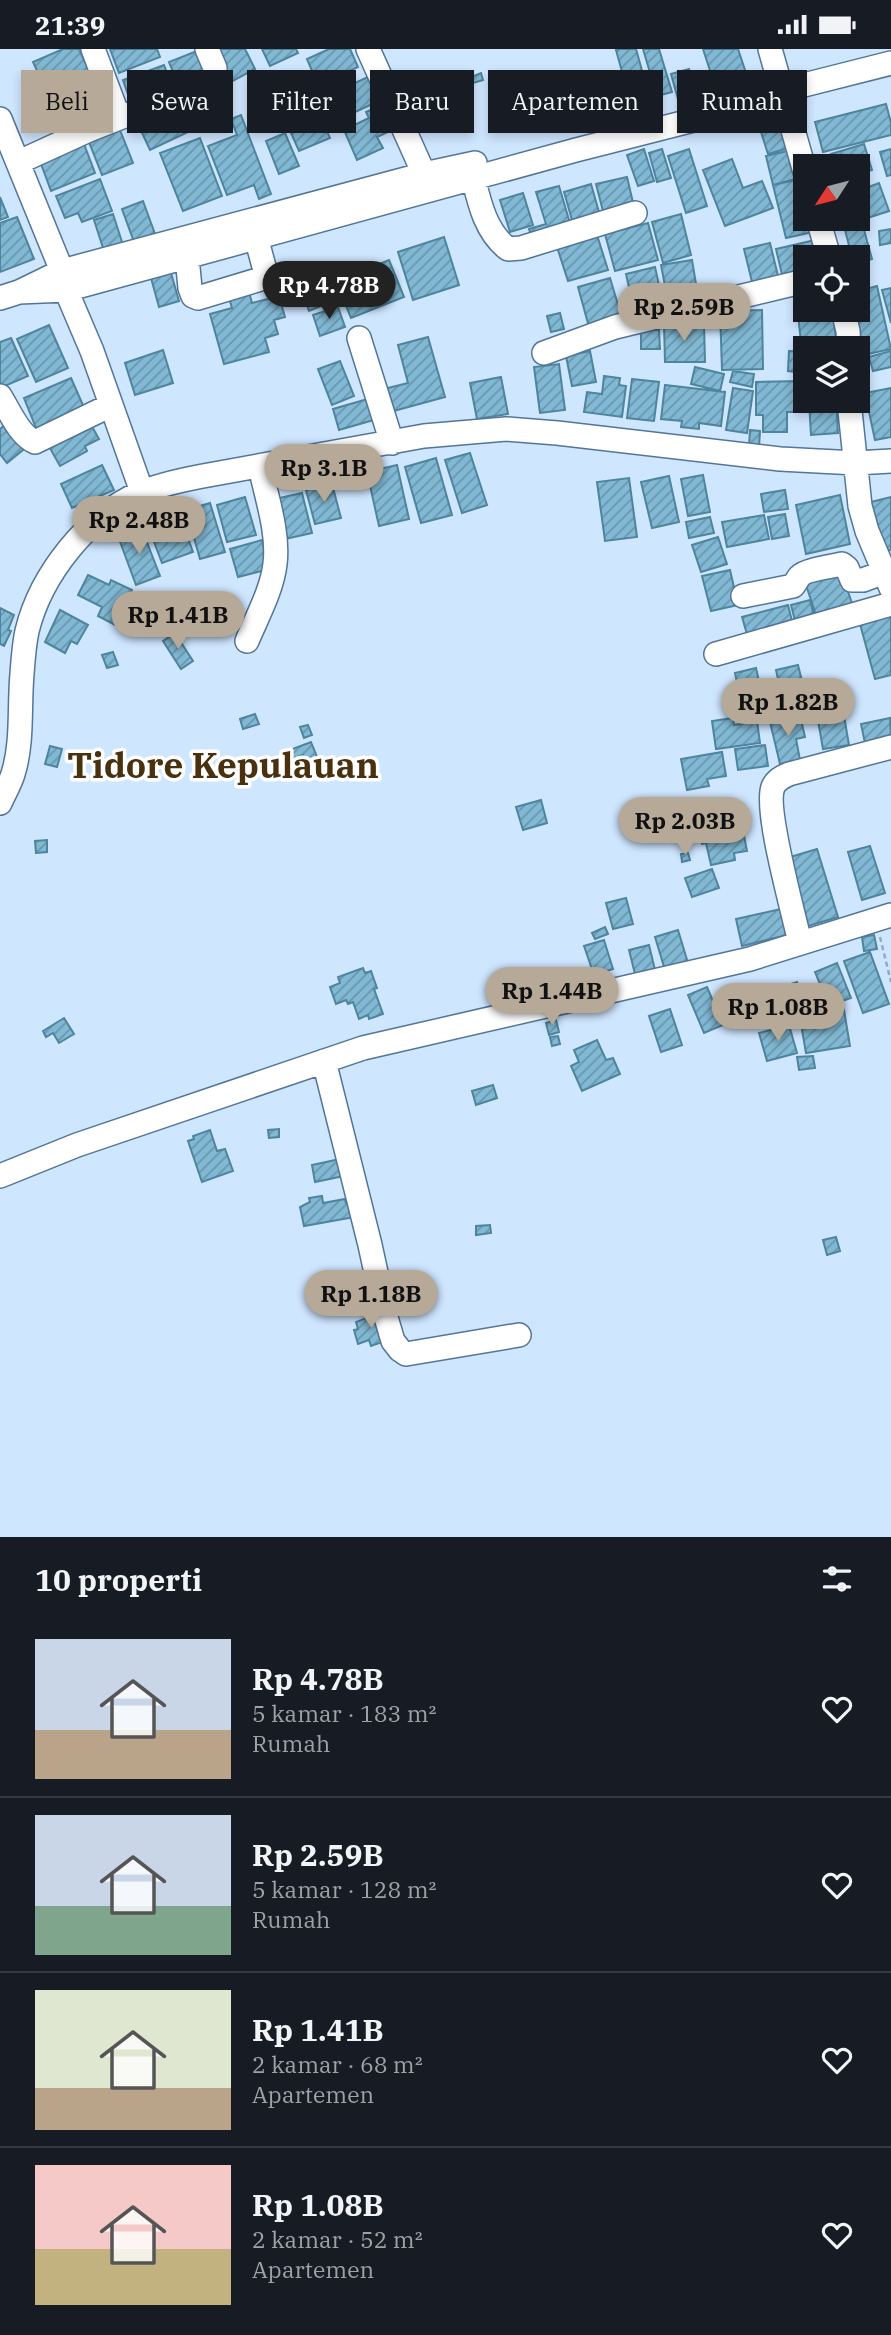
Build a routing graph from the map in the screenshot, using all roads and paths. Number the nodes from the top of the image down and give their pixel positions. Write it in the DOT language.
graph roads {
  1 [pos="93,49"];
  2 [pos="207,49"];
  3 [pos="368,49"];
  4 [pos="770,49"];
  5 [pos="891,63"];
  6 [pos="778,70"];
  7 [pos="807,84"];
  8 [pos="119,118"];
  9 [pos="0,119"];
  10 [pos="677,120"];
  11 [pos="796,133"];
  12 [pos="801,154"];
  13 [pos="19,162"];
  14 [pos="472,171"];
  15 [pos="424,174"];
  16 [pos="635,213"];
  17 [pos="257,237"];
  18 [pos="187,257"];
  19 [pos="64,280"];
  20 [pos="793,284"];
  21 [pos="9,295"];
  22 [pos="359,338"];
  23 [pos="544,353"];
  24 [pos="0,396"];
  25 [pos="111,405"];
  26 [pos="850,413"];
  27 [pos="392,443"];
  28 [pos="891,461"];
  29 [pos="856,463"];
  30 [pos="260,465"];
  31 [pos="142,492"];
  32 [pos="887,580"];
  33 [pos="743,596"];
  34 [pos="891,604"];
  35 [pos="247,642"];
  36 [pos="716,654"];
  37 [pos="891,747"];
  38 [pos="0,803"];
  39 [pos="883,917"];
  40 [pos="800,943"];
  41 [pos="891,982"];
  42 [pos="324,1061"];
  43 [pos="0,1176"];
  44 [pos="519,1335"];
  1 -- 8 [label="street"];
  2 -- 8 [label="street"];
  3 -- 15 [label="street"];
  4 -- 6 [label="street"];
  5 -- 7 [label="street"];
  8 -- 13 [label="street"];
  9 -- 13 [label="street"];
  10 -- 14 [label="street"];
  11 -- 12 [label="street"];
  13 -- 19 [label="street"];
  14 -- 15 [label="street"];
  14 -- 16 [label="street"];
  14 -- 17 [label="street"];
  15 -- 19 [label="street"];
  17 -- 18 [label="street"];
  17 -- 18 [label="street"];
  18 -- 19 [label="street"];
  19 -- 21 [label="street"];
  19 -- 25 [label="street"];
  20 -- 23 [label="street"];
  22 -- 27 [label="street"];
  24 -- 25 [label="street"];
  25 -- 31 [label="street"];
  26 -- 29 [label="street"];
  27 -- 29 [label="street"];
  27 -- 30 [label="street"];
  28 -- 29 [label="street"];
  29 -- 32 [label="street"];
  30 -- 31 [label="street"];
  30 -- 35 [label="street"];
  31 -- 38 [label="street"];
  32 -- 33 [label="street"];
  34 -- 36 [label="street"];
  37 -- 40 [label="street"];
  39 -- 40 [label="street"];
  39 -- 41 [label="path"];
  40 -- 42 [label="street"];
  42 -- 43 [label="street"];
  42 -- 44 [label="street"];
}
